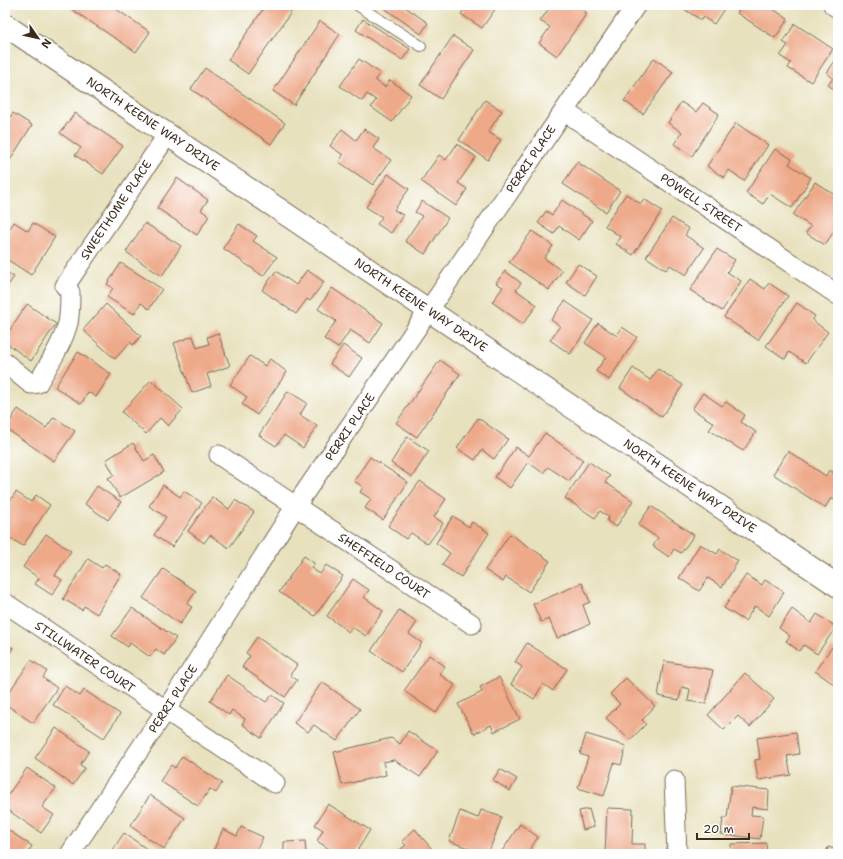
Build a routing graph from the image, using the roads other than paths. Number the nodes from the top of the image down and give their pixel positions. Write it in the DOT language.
graph roads {
  1 [pos="357,5"];
  2 [pos="636,5"];
  3 [pos="833,5"];
  4 [pos="838,8"];
  5 [pos="5,25"];
  6 [pos="421,46"];
  7 [pos="564,111"];
  8 [pos="168,134"];
  9 [pos="838,295"];
  10 [pos="429,310"];
  11 [pos="5,363"];
  12 [pos="219,455"];
  13 [pos="296,507"];
  14 [pos="838,586"];
  15 [pos="5,604"];
  16 [pos="472,624"];
  17 [pos="166,710"];
  18 [pos="674,780"];
  19 [pos="275,783"];
  20 [pos="70,854"];
  21 [pos="677,854"];
  1 -- 6 [label="lane"];
  2 -- 7 [label="street, PERRI PLACE"];
  3 -- 4 [label="street"];
  5 -- 8 [label="street, NORTH KEENE WAY DRIVE"];
  7 -- 9 [label="street, POWELL STREET"];
  7 -- 10 [label="street, PERRI PLACE"];
  8 -- 10 [label="street, NORTH KEENE WAY DRIVE"];
  8 -- 11 [label="street, SWEETHOME PLACE"];
  10 -- 13 [label="street, PERRI PLACE"];
  10 -- 14 [label="street, NORTH KEENE WAY DRIVE"];
  12 -- 13 [label="street, SHEFFIELD COURT"];
  13 -- 16 [label="street, SHEFFIELD COURT"];
  13 -- 17 [label="street, PERRI PLACE"];
  15 -- 17 [label="street, STILLWATER COURT"];
  17 -- 19 [label="street, STILLWATER COURT"];
  17 -- 20 [label="street, PERRI PLACE"];
  18 -- 21 [label="street"];
}
